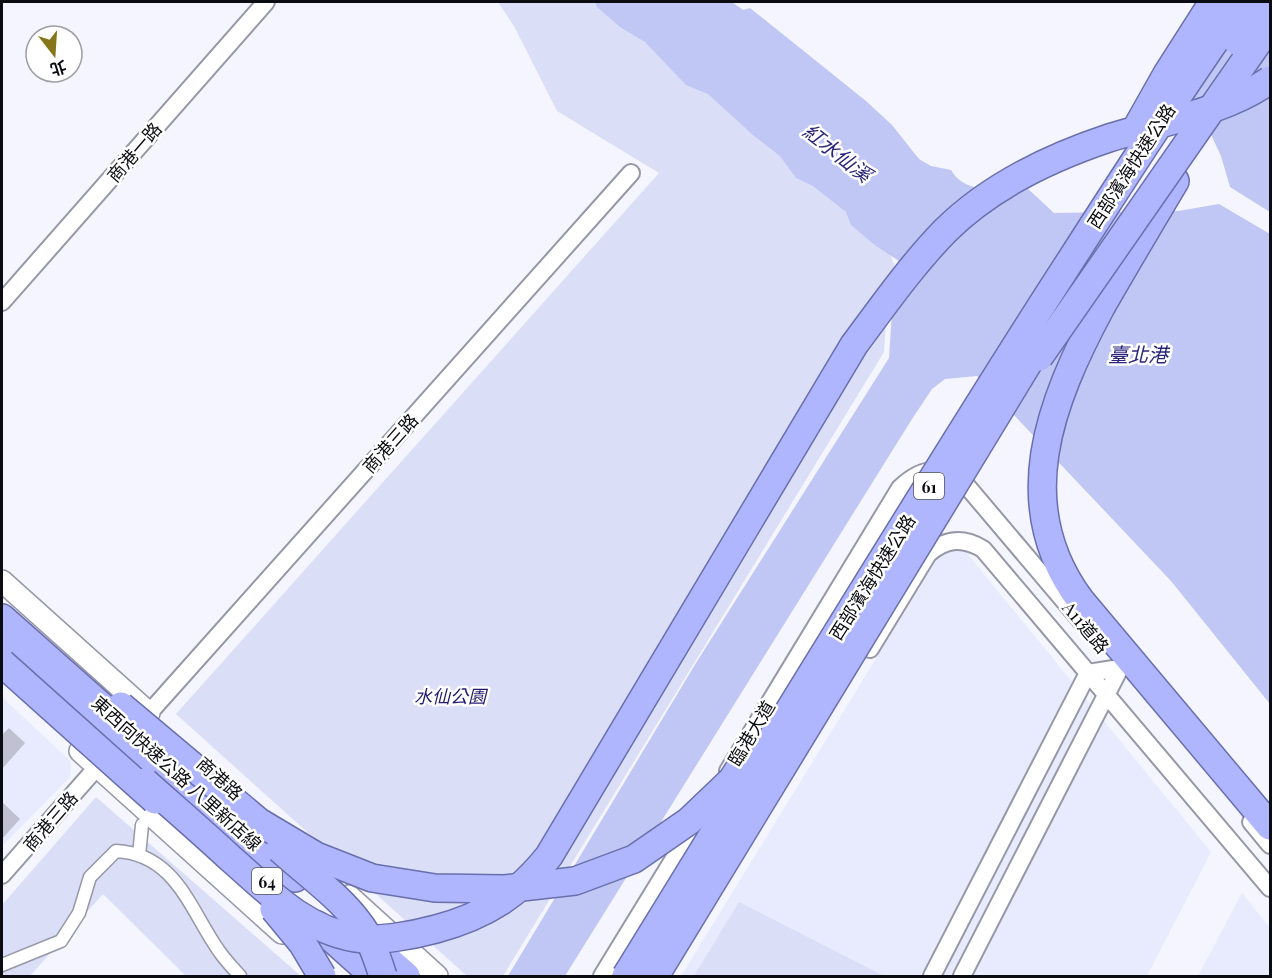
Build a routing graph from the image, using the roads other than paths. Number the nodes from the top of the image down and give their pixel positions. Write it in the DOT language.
graph roads {
  1 [pos="266,2"];
  2 [pos="1213,2"];
  3 [pos="1242,2"];
  4 [pos="1265,2"];
  5 [pos="1270,24"];
  6 [pos="1270,40"];
  7 [pos="1270,80"];
  8 [pos="631,173"];
  9 [pos="2,302"];
  10 [pos="900,488"];
  11 [pos="895,539"];
  12 [pos="2,581"];
  13 [pos="2,600"];
  14 [pos="5,634"];
  15 [pos="2,655"];
  16 [pos="2,663"];
  17 [pos="1120,668"];
  18 [pos="1088,673"];
  19 [pos="2,681"];
  20 [pos="1107,694"];
  21 [pos="120,706"];
  22 [pos="149,713"];
  23 [pos="98,766"];
  24 [pos="142,825"];
  25 [pos="1263,827"];
  26 [pos="1270,845"];
  27 [pos="139,855"];
  28 [pos="2,875"];
  29 [pos="1270,888"];
  30 [pos="2,965"];
  31 [pos="377,969"];
  32 [pos="240,976"];
  33 [pos="322,976"];
  34 [pos="331,976"];
  35 [pos="406,976"];
  36 [pos="437,976"];
  37 [pos="602,976"];
  38 [pos="626,976"];
  39 [pos="634,976"];
  40 [pos="648,976"];
  41 [pos="655,976"];
  42 [pos="669,976"];
  43 [pos="932,976"];
  44 [pos="962,976"];
  1 -- 9 [label="street, 商港一路"];
  2 -- 39 [label="highway, bridge"];
  3 -- 11 [label="highway, 西部濱海快速公路 / 61, bridge"];
  4 -- 41 [label="highway, 西部濱海快速公路 / 61, bridge"];
  5 -- 40 [label="highway, bridge"];
  6 -- 25 [label="highway"];
  7 -- 15 [label="highway, bridge"];
  8 -- 22 [label="street, 商港三路"];
  10 -- 17 [label="street, A11道路"];
  10 -- 37 [label="street, 臨港大道"];
  11 -- 21 [label="highway, bridge"];
  11 -- 38 [label="highway, 西部濱海快速公路 / 61, bridge"];
  12 -- 22 [label="street, 商港路"];
  13 -- 21 [label="highway"];
  14 -- 31 [label="highway, 東西向快速公路 八里新店線 / 64"];
  16 -- 33 [label="highway, bridge"];
  17 -- 18 [label="street"];
  17 -- 20 [label="street"];
  17 -- 25 [label="street, A11道路"];
  18 -- 20 [label="street, A11道路"];
  18 -- 42 [label="street, A11道路"];
  18 -- 43 [label="street"];
  19 -- 23 [label="street"];
  20 -- 29 [label="street, A11道路"];
  20 -- 44 [label="street"];
  21 -- 31 [label="highway, bridge"];
  22 -- 36 [label="street, 商港路"];
  23 -- 28 [label="street, 商港三路"];
  23 -- 34 [label="street"];
  24 -- 27 [label="street"];
  25 -- 26 [label="street, A11道路"];
  27 -- 30 [label="street"];
  27 -- 32 [label="street"];
  31 -- 35 [label="highway, 東西向快速公路 八里新店線"];
}
